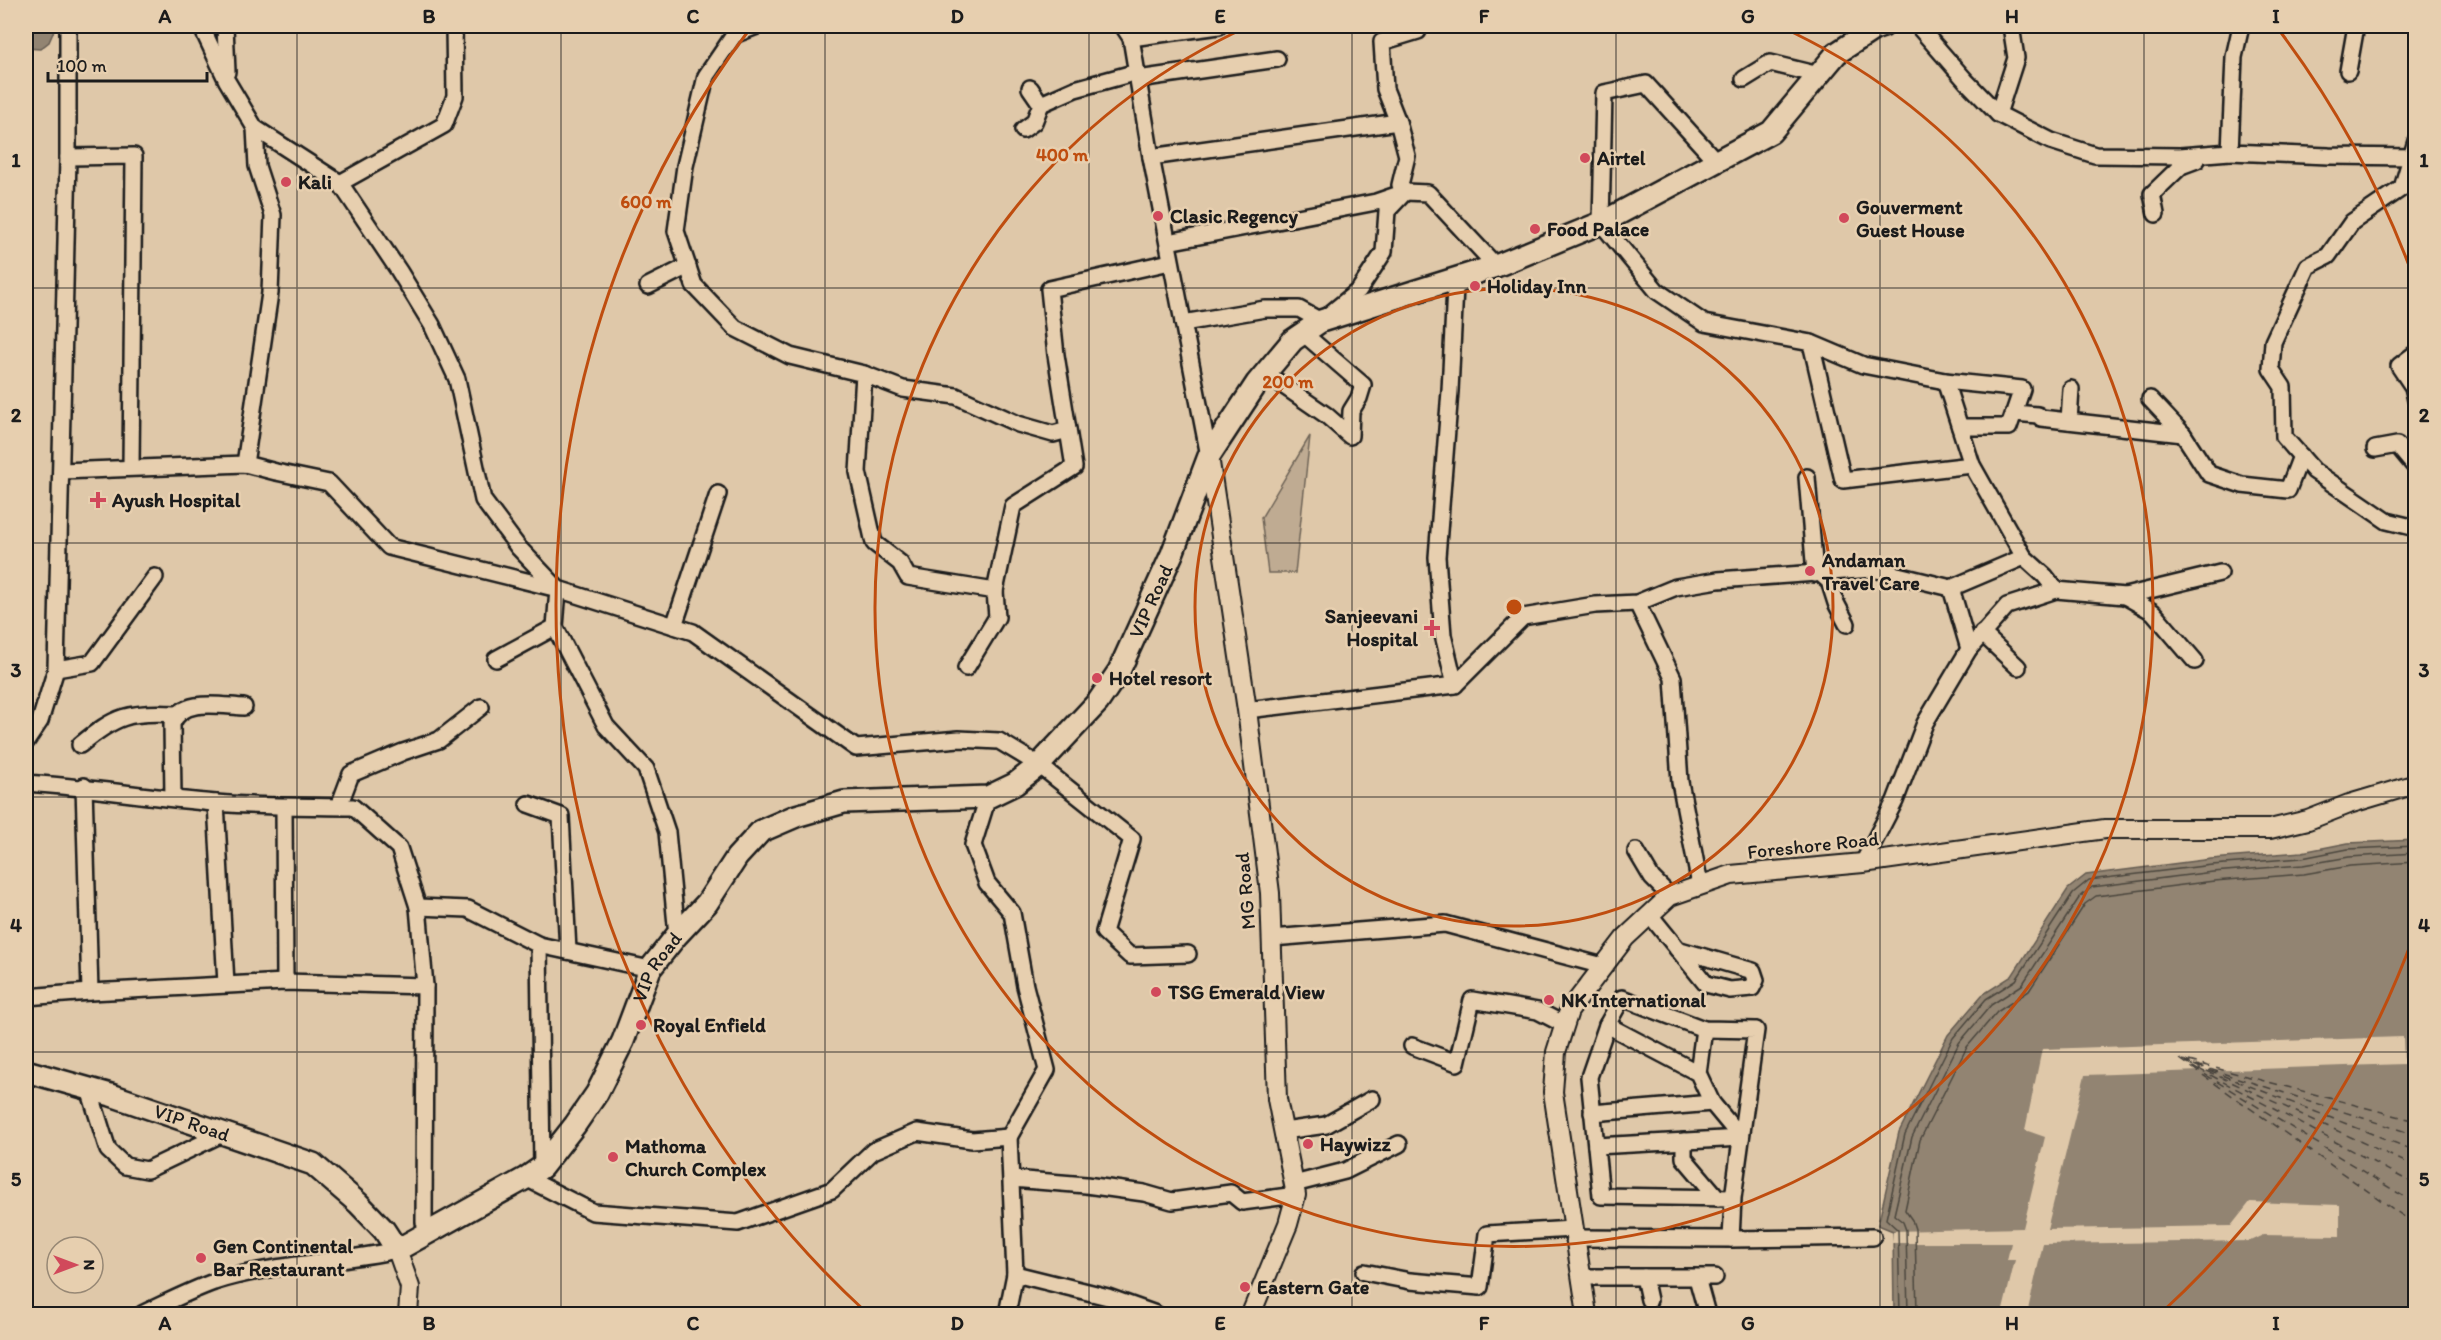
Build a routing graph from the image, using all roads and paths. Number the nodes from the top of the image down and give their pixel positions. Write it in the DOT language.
graph roads {
  1 [pos="68,26"];
  2 [pos="78,26"];
  3 [pos="201,26"];
  4 [pos="225,26"];
  5 [pos="454,26"];
  6 [pos="757,26"];
  7 [pos="1219,26"];
  8 [pos="1420,26"];
  9 [pos="1883,26"];
  10 [pos="1918,26"];
  11 [pos="2011,26"];
  12 [pos="2241,26"];
  13 [pos="2356,26"];
  14 [pos="1127,32"];
  15 [pos="1857,33"];
  16 [pos="68,44"];
  17 [pos="1277,59"];
  18 [pos="2348,71"];
  19 [pos="1137,75"];
  20 [pos="1819,75"];
  21 [pos="1744,79"];
  22 [pos="227,81"];
  23 [pos="1030,88"];
  24 [pos="1041,104"];
  25 [pos="1998,114"];
  26 [pos="1398,122"];
  27 [pos="255,128"];
  28 [pos="1023,130"];
  29 [pos="2415,141"];
  30 [pos="2230,152"];
  31 [pos="2214,153"];
  32 [pos="1151,157"];
  33 [pos="2413,157"];
  34 [pos="68,158"];
  35 [pos="1716,161"];
  36 [pos="340,183"];
  37 [pos="1405,192"];
  38 [pos="2156,214"];
  39 [pos="1601,223"];
  40 [pos="1168,242"];
  41 [pos="1170,262"];
  42 [pos="688,266"];
  43 [pos="1496,266"];
  44 [pos="648,286"];
  45 [pos="1321,321"];
  46 [pos="1183,323"];
  47 [pos="1303,333"];
  48 [pos="1811,343"];
  49 [pos="2415,353"];
  50 [pos="1265,372"];
  51 [pos="864,374"];
  52 [pos="1945,381"];
  53 [pos="2071,389"];
  54 [pos="2150,399"];
  55 [pos="2415,400"];
  56 [pos="2014,412"];
  57 [pos="2069,421"];
  58 [pos="1960,427"];
  59 [pos="1068,430"];
  60 [pos="2183,434"];
  61 [pos="2375,449"];
  62 [pos="1209,456"];
  63 [pos="2301,456"];
  64 [pos="245,464"];
  65 [pos="1972,465"];
  66 [pos="131,467"];
  67 [pos="2415,468"];
  68 [pos="61,471"];
  69 [pos="1807,477"];
  70 [pos="718,494"];
  71 [pos="2415,528"];
  72 [pos="2024,557"];
  73 [pos="2220,573"];
  74 [pos="1818,574"];
  75 [pos="155,577"];
  76 [pos="1951,588"];
  77 [pos="558,589"];
  78 [pos="2056,590"];
  79 [pos="996,591"];
  80 [pos="2125,596"];
  81 [pos="1637,603"];
  82 [pos="1847,624"];
  83 [pos="674,626"];
  84 [pos="555,627"];
  85 [pos="1982,633"];
  86 [pos="1969,649"];
  87 [pos="496,658"];
  88 [pos="2195,661"];
  89 [pos="2018,667"];
  90 [pos="966,668"];
  91 [pos="56,669"];
  92 [pos="1455,684"];
  93 [pos="244,707"];
  94 [pos="481,707"];
  95 [pos="1247,710"];
  96 [pos="176,714"];
  97 [pos="26,742"];
  98 [pos="80,746"];
  99 [pos="1039,765"];
  100 [pos="26,783"];
  101 [pos="2415,783"];
  102 [pos="84,786"];
  103 [pos="173,798"];
  104 [pos="988,798"];
  105 [pos="216,803"];
  106 [pos="528,804"];
  107 [pos="339,806"];
  108 [pos="284,807"];
  109 [pos="1636,851"];
  110 [pos="1863,863"];
  111 [pos="1700,885"];
  112 [pos="1670,896"];
  113 [pos="418,907"];
  114 [pos="1650,915"];
  115 [pos="677,934"];
  116 [pos="1272,938"];
  117 [pos="539,945"];
  118 [pos="1677,949"];
  119 [pos="568,951"];
  120 [pos="1188,954"];
  121 [pos="1603,966"];
  122 [pos="650,969"];
  123 [pos="285,982"];
  124 [pos="226,984"];
  125 [pos="425,986"];
  126 [pos="90,992"];
  127 [pos="26,997"];
  128 [pos="1565,1024"];
  129 [pos="1607,1025"];
  130 [pos="1704,1029"];
  131 [pos="1412,1046"];
  132 [pos="26,1071"];
  133 [pos="1698,1073"];
  134 [pos="89,1089"];
  135 [pos="1372,1099"];
  136 [pos="1712,1103"];
  137 [pos="1592,1113"];
  138 [pos="1284,1131"];
  139 [pos="224,1133"];
  140 [pos="1009,1137"];
  141 [pos="1741,1138"];
  142 [pos="1684,1141"];
  143 [pos="1399,1144"];
  144 [pos="1596,1146"];
  145 [pos="534,1172"];
  146 [pos="1012,1179"];
  147 [pos="1295,1189"];
  148 [pos="1725,1198"];
  149 [pos="428,1233"];
  150 [pos="1574,1233"];
  151 [pos="1872,1237"];
  152 [pos="1731,1239"];
  153 [pos="397,1250"];
  154 [pos="1365,1272"];
  155 [pos="1015,1274"];
  156 [pos="1581,1277"];
  157 [pos="1644,1277"];
  158 [pos="1715,1277"];
  159 [pos="1697,1278"];
  160 [pos="1649,1300"];
  161 [pos="142,1314"];
  162 [pos="408,1314"];
  163 [pos="1007,1314"];
  164 [pos="1156,1314"];
  165 [pos="1251,1314"];
  166 [pos="1587,1314"];
  167 [pos="1707,1314"];
  1 -- 16 [label="street"];
  2 -- 16 [label="street"];
  3 -- 22 [label="street"];
  4 -- 22 [label="street"];
  5 -- 36 [label="street"];
  6 -- 42 [label="street"];
  7 -- 14 [label="street"];
  8 -- 26 [label="street"];
  9 -- 15 [label="highway, VIP Road"];
  10 -- 25 [label="street"];
  11 -- 25 [label="street"];
  12 -- 30 [label="street"];
  13 -- 18 [label="street"];
  14 -- 19 [label="street"];
  15 -- 20 [label="highway, VIP Road"];
  16 -- 34 [label="street"];
  17 -- 19 [label="street"];
  19 -- 24 [label="street"];
  19 -- 32 [label="street"];
  20 -- 21 [label="street"];
  20 -- 35 [label="highway, VIP Road"];
  22 -- 27 [label="street"];
  23 -- 24 [label="street"];
  24 -- 28 [label="street"];
  25 -- 31 [label="street"];
  26 -- 32 [label="street"];
  26 -- 37 [label="street"];
  27 -- 36 [label="street"];
  27 -- 64 [label="street"];
  29 -- 33 [label="street"];
  30 -- 31 [label="street"];
  30 -- 33 [label="street"];
  31 -- 38 [label="street"];
  32 -- 40 [label="street"];
  33 -- 63 [label="street"];
  34 -- 66 [label="street"];
  34 -- 68 [label="street"];
  35 -- 39 [label="highway, VIP Road"];
  35 -- 39 [label="street"];
  36 -- 77 [label="street"];
  37 -- 40 [label="street"];
  37 -- 43 [label="street"];
  37 -- 45 [label="street"];
  39 -- 43 [label="highway, VIP Road"];
  39 -- 48 [label="street"];
  40 -- 41 [label="street"];
  41 -- 46 [label="street"];
  41 -- 59 [label="street"];
  42 -- 44 [label="street"];
  42 -- 51 [label="street"];
  43 -- 45 [label="highway, VIP Road"];
  43 -- 92 [label="street"];
  45 -- 46 [label="street"];
  45 -- 47 [label="highway, VIP Road"];
  46 -- 62 [label="street"];
  47 -- 50 [label="highway, VIP Road"];
  47 -- 50 [label="street"];
  48 -- 52 [label="street"];
  48 -- 65 [label="street"];
  49 -- 55 [label="street"];
  50 -- 62 [label="highway, VIP Road"];
  51 -- 59 [label="street"];
  51 -- 79 [label="street"];
  52 -- 56 [label="street"];
  52 -- 58 [label="street"];
  53 -- 57 [label="street"];
  54 -- 60 [label="street"];
  56 -- 57 [label="street"];
  56 -- 58 [label="street"];
  57 -- 60 [label="street"];
  58 -- 65 [label="street"];
  59 -- 79 [label="street"];
  60 -- 63 [label="street"];
  61 -- 67 [label="street"];
  62 -- 95 [label="main road, MG Road"];
  62 -- 99 [label="highway, VIP Road"];
  63 -- 71 [label="street"];
  64 -- 66 [label="street"];
  64 -- 77 [label="street"];
  65 -- 72 [label="street"];
  66 -- 68 [label="street"];
  68 -- 91 [label="street"];
  69 -- 74 [label="street"];
  70 -- 83 [label="street"];
  72 -- 76 [label="street"];
  72 -- 78 [label="street"];
  73 -- 80 [label="street"];
  74 -- 76 [label="street"];
  74 -- 81 [label="street"];
  74 -- 82 [label="street"];
  75 -- 91 [label="street"];
  76 -- 86 [label="street"];
  77 -- 83 [label="street"];
  77 -- 84 [label="street"];
  78 -- 80 [label="street"];
  78 -- 85 [label="street"];
  79 -- 90 [label="street"];
  80 -- 88 [label="street"];
  81 -- 92 [label="street"];
  81 -- 111 [label="street"];
  83 -- 99 [label="street"];
  84 -- 87 [label="street"];
  84 -- 115 [label="street"];
  85 -- 86 [label="street"];
  85 -- 89 [label="street"];
  86 -- 110 [label="street"];
  91 -- 97 [label="street"];
  92 -- 95 [label="street"];
  93 -- 96 [label="street"];
  94 -- 107 [label="street"];
  95 -- 116 [label="main road, MG Road"];
  96 -- 98 [label="street"];
  96 -- 103 [label="street"];
  99 -- 104 [label="highway, VIP Road"];
  99 -- 120 [label="street"];
  100 -- 102 [label="street"];
  101 -- 110 [label="main road, Foreshore Road"];
  102 -- 103 [label="street"];
  102 -- 126 [label="street"];
  103 -- 105 [label="street"];
  104 -- 115 [label="highway, VIP Road"];
  104 -- 140 [label="street"];
  105 -- 108 [label="street"];
  105 -- 124 [label="street"];
  106 -- 119 [label="street"];
  107 -- 108 [label="street"];
  107 -- 113 [label="street"];
  108 -- 123 [label="street"];
  109 -- 112 [label="street"];
  110 -- 111 [label="main road, Foreshore Road"];
  111 -- 112 [label="main road, Foreshore Road"];
  112 -- 114 [label="main road, Foreshore Road"];
  113 -- 117 [label="street"];
  113 -- 125 [label="street"];
  114 -- 118 [label="street"];
  114 -- 121 [label="main road, Foreshore Road"];
  115 -- 122 [label="highway, VIP Road"];
  116 -- 121 [label="street"];
  116 -- 138 [label="main road, MG Road"];
  117 -- 119 [label="street"];
  117 -- 145 [label="street"];
  118 -- 118 [label="street"];
  119 -- 122 [label="street"];
  121 -- 128 [label="main road, Foreshore Road"];
  122 -- 145 [label="highway, VIP Road"];
  123 -- 124 [label="street"];
  123 -- 125 [label="street"];
  124 -- 126 [label="street"];
  125 -- 149 [label="street"];
  126 -- 127 [label="street"];
  128 -- 131 [label="street"];
  128 -- 150 [label="main road, Foreshore Road"];
  129 -- 130 [label="street"];
  129 -- 133 [label="street"];
  129 -- 137 [label="street"];
  130 -- 133 [label="street"];
  130 -- 141 [label="street"];
  132 -- 134 [label="highway, VIP Road"];
  133 -- 136 [label="street"];
  134 -- 139 [label="highway, VIP Road"];
  134 -- 139 [label="street"];
  135 -- 138 [label="street"];
  136 -- 137 [label="street"];
  136 -- 141 [label="street"];
  137 -- 144 [label="street"];
  138 -- 147 [label="main road, MG Road"];
  139 -- 153 [label="highway, VIP Road"];
  140 -- 145 [label="street"];
  140 -- 146 [label="street"];
  141 -- 142 [label="street"];
  141 -- 148 [label="street"];
  142 -- 144 [label="street"];
  142 -- 148 [label="street"];
  143 -- 147 [label="street"];
  144 -- 148 [label="street"];
  145 -- 149 [label="highway, VIP Road"];
  146 -- 147 [label="street"];
  146 -- 155 [label="street"];
  147 -- 165 [label="main road, MG Road"];
  148 -- 152 [label="street"];
  149 -- 153 [label="highway, VIP Road"];
  150 -- 152 [label="street"];
  150 -- 154 [label="street"];
  150 -- 156 [label="main road, Foreshore Road"];
  151 -- 152 [label="street"];
  153 -- 161 [label="street"];
  153 -- 162 [label="main road"];
  155 -- 163 [label="street"];
  155 -- 164 [label="street"];
  156 -- 157 [label="street"];
  156 -- 166 [label="main road, Foreshore Road"];
  157 -- 159 [label="street"];
  157 -- 160 [label="street"];
  158 -- 159 [label="street"];
  159 -- 167 [label="street"];
}
